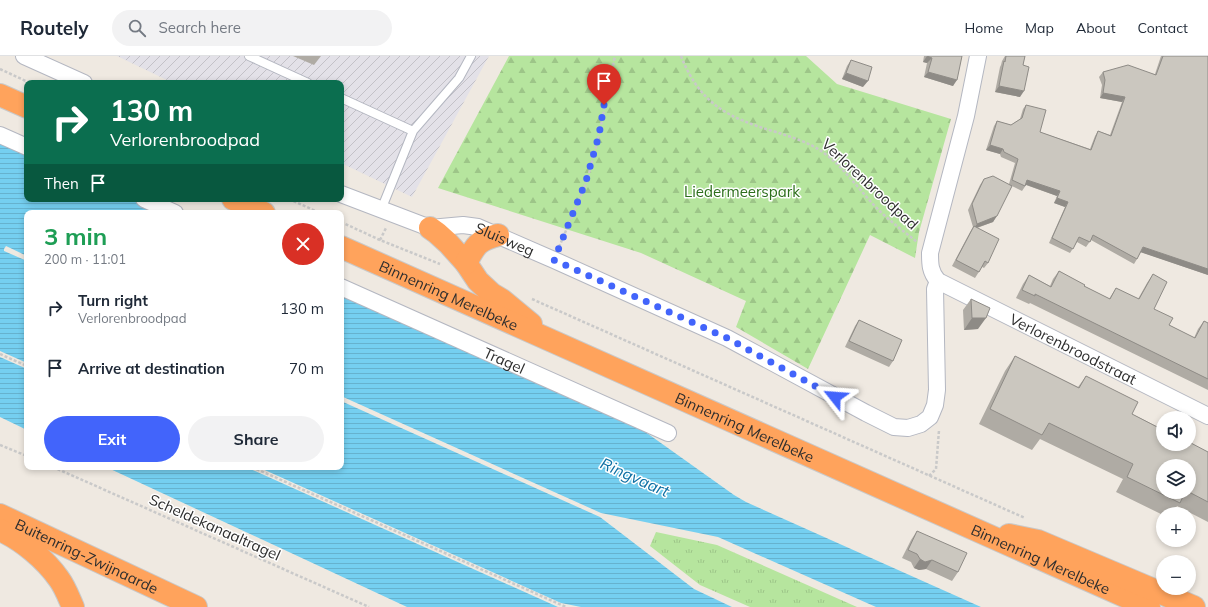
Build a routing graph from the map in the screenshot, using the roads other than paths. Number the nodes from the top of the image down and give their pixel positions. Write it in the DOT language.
graph roads {
  1 [pos="24,56"];
  2 [pos="249,56"];
  3 [pos="471,56"];
  4 [pos="978,56"];
  5 [pos="77,80"];
  6 [pos="301,80"];
  7 [pos="0,95"];
  8 [pos="344,99"];
  9 [pos="24,106"];
  10 [pos="413,131"];
  11 [pos="0,135"];
  12 [pos="24,146"];
  13 [pos="344,195"];
  14 [pos="151,202"];
  15 [pos="240,202"];
  16 [pos="168,210"];
  17 [pos="257,210"];
  18 [pos="380,210"];
  19 [pos="430,228"];
  20 [pos="498,235"];
  21 [pos="344,248"];
  22 [pos="466,263"];
  23 [pos="938,281"];
  24 [pos="344,288"];
  25 [pos="554,342"];
  26 [pos="1208,416"];
  27 [pos="668,432"];
  28 [pos="0,515"];
  29 [pos="967,526"];
  30 [pos="0,530"];
  31 [pos="1208,603"];
  32 [pos="1188,604"];
  33 [pos="73,607"];
  34 [pos="196,607"];
  35 [pos="1149,607"];
  1 -- 5 [label="street"];
  2 -- 6 [label="lane"];
  3 -- 10 [label="lane"];
  4 -- 23 [label="street"];
  7 -- 9 [label="highway"];
  8 -- 10 [label="lane"];
  10 -- 18 [label="lane"];
  11 -- 12 [label="street"];
  13 -- 18 [label="street, Sluisweg"];
  14 -- 16 [label="street"];
  15 -- 17 [label="highway"];
  18 -- 19 [label="street, Sluisweg"];
  19 -- 20 [label="street, Sluisweg"];
  19 -- 22 [label="highway"];
  20 -- 22 [label="highway"];
  20 -- 23 [label="street, Sluisweg"];
  21 -- 25 [label="highway, Binnenring Merelbeke"];
  22 -- 25 [label="highway"];
  23 -- 26 [label="street, Verlorenbroodstraat"];
  24 -- 27 [label="street, Tragel"];
  25 -- 29 [label="highway, Binnenring Merelbeke"];
  28 -- 34 [label="highway, Buitenring-Zwijnaarde"];
  29 -- 32 [label="highway"];
  29 -- 35 [label="highway, Binnenring Merelbeke"];
  30 -- 33 [label="highway"];
  31 -- 32 [label="highway"];
}
